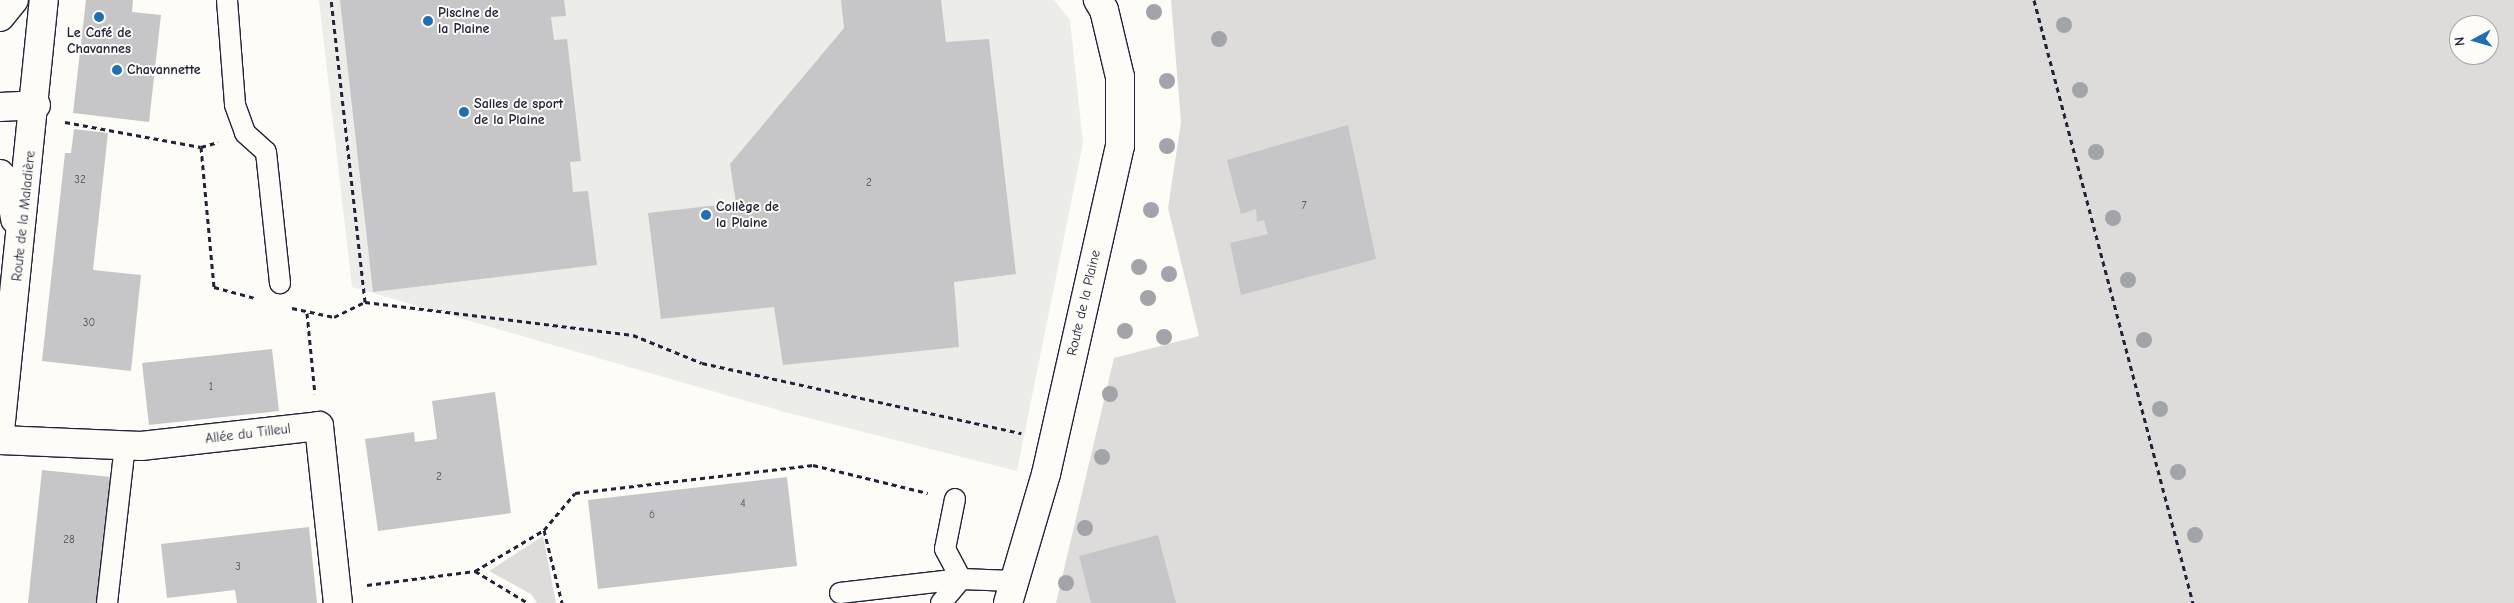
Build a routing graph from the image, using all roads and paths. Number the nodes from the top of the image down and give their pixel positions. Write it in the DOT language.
graph roads {
  1 [pos="14,0"];
  2 [pos="44,0"];
  3 [pos="226,0"];
  4 [pos="1098,0"];
  5 [pos="2034,0"];
  6 [pos="0,17"];
  7 [pos="36,105"];
  8 [pos="0,106"];
  9 [pos="65,122"];
  10 [pos="244,134"];
  11 [pos="0,174"];
  12 [pos="20,248"];
  13 [pos="280,283"];
  14 [pos="364,302"];
  15 [pos="307,313"];
  16 [pos="319,426"];
  17 [pos="0,431"];
  18 [pos="0,440"];
  19 [pos="1053,440"];
  20 [pos="125,445"];
  21 [pos="955,499"];
  22 [pos="544,530"];
  23 [pos="475,571"];
  24 [pos="961,580"];
  25 [pos="1010,592"];
  26 [pos="840,593"];
  27 [pos="338,596"];
  28 [pos="107,603"];
  29 [pos="528,603"];
  30 [pos="562,603"];
  31 [pos="941,603"];
  32 [pos="2193,603"];
  1 -- 6 [label="street"];
  2 -- 7 [label="street, Route de la Maladière"];
  3 -- 10 [label="lane"];
  4 -- 19 [label="street, Route de la Plaine"];
  5 -- 32 [label="path"];
  7 -- 8 [label="street"];
  7 -- 12 [label="street, Route de la Maladière"];
  9 -- 10 [label="path"];
  10 -- 13 [label="lane"];
  11 -- 12 [label="street"];
  12 -- 17 [label="street, Route de la Maladière"];
  14 -- 19 [label="path"];
  15 -- 16 [label="path"];
  16 -- 20 [label="street, Allée du Tilleul"];
  16 -- 27 [label="street"];
  18 -- 20 [label="street, Allée du Tilleul"];
  19 -- 25 [label="street, Route de la Plaine"];
  20 -- 28 [label="lane"];
  21 -- 22 [label="path"];
  21 -- 24 [label="lane"];
  22 -- 23 [label="path"];
  22 -- 30 [label="path"];
  23 -- 27 [label="path"];
  23 -- 29 [label="path"];
  24 -- 25 [label="lane"];
  24 -- 26 [label="lane"];
  24 -- 31 [label="lane"];
}
